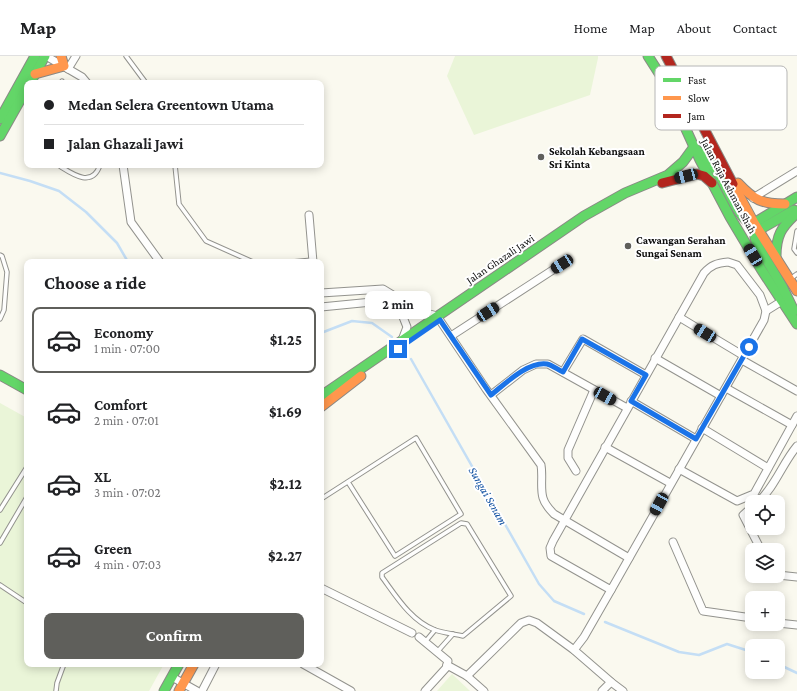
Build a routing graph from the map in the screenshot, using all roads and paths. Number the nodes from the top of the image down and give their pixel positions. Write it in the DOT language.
graph roads {
  1 [pos="35,56"];
  2 [pos="45,56"];
  3 [pos="61,56"];
  4 [pos="76,56"];
  5 [pos="126,56"];
  6 [pos="648,56"];
  7 [pos="655,67"];
  8 [pos="66,68"];
  9 [pos="30,73"];
  10 [pos="25,80"];
  11 [pos="30,80"];
  12 [pos="84,80"];
  13 [pos="144,80"];
  14 [pos="24,82"];
  15 [pos="24,93"];
  16 [pos="0,119"];
  17 [pos="686,130"];
  18 [pos="706,130"];
  19 [pos="0,136"];
  20 [pos="694,147"];
  21 [pos="63,168"];
  22 [pos="98,168"];
  23 [pos="123,168"];
  24 [pos="175,168"];
  25 [pos="728,171"];
  26 [pos="797,171"];
  27 [pos="712,183"];
  28 [pos="797,197"];
  29 [pos="753,198"];
  30 [pos="785,204"];
  31 [pos="797,208"];
  32 [pos="797,213"];
  33 [pos="309,216"];
  34 [pos="756,227"];
  35 [pos="797,231"];
  36 [pos="797,253"];
  37 [pos="0,254"];
  38 [pos="776,257"];
  39 [pos="158,259"];
  40 [pos="245,259"];
  41 [pos="313,259"];
  42 [pos="562,264"];
  43 [pos="793,276"];
  44 [pos="797,291"];
  45 [pos="324,293"];
  46 [pos="782,301"];
  47 [pos="324,307"];
  48 [pos="766,311"];
  49 [pos="797,316"];
  50 [pos="679,317"];
  51 [pos="439,318"];
  52 [pos="0,319"];
  53 [pos="797,324"];
  54 [pos="451,336"];
  55 [pos="402,340"];
  56 [pos="655,358"];
  57 [pos="743,358"];
  58 [pos="563,372"];
  59 [pos="0,375"];
  60 [pos="646,375"];
  61 [pos="0,382"];
  62 [pos="24,388"];
  63 [pos="726,388"];
  64 [pos="594,390"];
  65 [pos="797,392"];
  66 [pos="324,394"];
  67 [pos="24,395"];
  68 [pos="491,395"];
  69 [pos="721,396"];
  70 [pos="631,401"];
  71 [pos="324,405"];
  72 [pos="627,408"];
  73 [pos="797,416"];
  74 [pos="792,425"];
  75 [pos="702,428"];
  76 [pos="696,439"];
  77 [pos="797,446"];
  78 [pos="605,447"];
  79 [pos="768,468"];
  80 [pos="679,469"];
  81 [pos="576,471"];
  82 [pos="24,472"];
  83 [pos="348,482"];
  84 [pos="670,483"];
  85 [pos="766,495"];
  86 [pos="324,497"];
  87 [pos="24,502"];
  88 [pos="0,510"];
  89 [pos="564,520"];
  90 [pos="0,542"];
  91 [pos="673,542"];
  92 [pos="629,558"];
  93 [pos="785,576"];
  94 [pos="797,577"];
  95 [pos="0,585"];
  96 [pos="324,590"];
  97 [pos="611,590"];
  98 [pos="24,601"];
  99 [pos="745,617"];
  100 [pos="785,623"];
  101 [pos="797,626"];
  102 [pos="435,630"];
  103 [pos="453,634"];
  104 [pos="425,642"];
  105 [pos="574,650"];
  106 [pos="437,652"];
  107 [pos="448,665"];
  108 [pos="63,667"];
  109 [pos="177,667"];
  110 [pos="192,667"];
  111 [pos="214,667"];
  112 [pos="308,667"];
  113 [pos="466,676"];
  114 [pos="172,677"];
  115 [pos="611,682"];
  116 [pos="182,687"];
  117 [pos="56,691"];
  118 [pos="164,691"];
  119 [pos="197,691"];
  120 [pos="202,691"];
  121 [pos="351,691"];
  122 [pos="425,691"];
  123 [pos="484,691"];
  124 [pos="602,691"];
  125 [pos="623,691"];
  1 -- 9 [label="street"];
  2 -- 8 [label="street"];
  2 -- 9 [label="street"];
  3 -- 8 [label="street"];
  4 -- 8 [label="street"];
  5 -- 13 [label="lane"];
  6 -- 7 [label="street, Jalan Raja Ashman Shah"];
  8 -- 9 [label="street"];
  8 -- 12 [label="street"];
  9 -- 10 [label="street"];
  9 -- 11 [label="street"];
  14 -- 16 [label="street"];
  15 -- 19 [label="street"];
  17 -- 20 [label="street, Jalan Raja Ashman Shah"];
  18 -- 25 [label="street, Jalan Raja Ashman Shah"];
  20 -- 27 [label="street, Jalan Raja Ashman Shah"];
  20 -- 34 [label="street"];
  20 -- 51 [label="street, Jalan Ghazali Jawi"];
  21 -- 22 [label="lane"];
  23 -- 39 [label="street"];
  24 -- 40 [label="lane"];
  25 -- 29 [label="street"];
  25 -- 34 [label="street, Jalan Raja Ashman Shah"];
  26 -- 29 [label="street"];
  27 -- 46 [label="street, Jalan Raja Ashman Shah"];
  27 -- 51 [label="street"];
  28 -- 30 [label="street"];
  29 -- 30 [label="street"];
  30 -- 34 [label="street"];
  31 -- 34 [label="street"];
  32 -- 38 [label="street"];
  33 -- 41 [label="street"];
  34 -- 38 [label="street, Jalan Raja Ashman Shah"];
  34 -- 49 [label="street"];
  35 -- 36 [label="lane"];
  37 -- 52 [label="lane"];
  38 -- 43 [label="street, Jalan Raja Ashman Shah"];
  42 -- 54 [label="street"];
  43 -- 44 [label="street, Jalan Raja Ashman Shah"];
  45 -- 51 [label="street"];
  46 -- 48 [label="street"];
  46 -- 53 [label="street, Jalan Raja Ashman Shah"];
  47 -- 55 [label="street"];
  48 -- 50 [label="street"];
  48 -- 57 [label="street"];
  50 -- 56 [label="street"];
  50 -- 57 [label="street"];
  51 -- 54 [label="street"];
  51 -- 55 [label="street, Jalan Ghazali Jawi"];
  51 -- 71 [label="street, Jalan Ghazali Jawi"];
  54 -- 68 [label="street"];
  55 -- 66 [label="street, Jalan Ghazali Jawi"];
  56 -- 60 [label="street"];
  56 -- 69 [label="street"];
  57 -- 63 [label="street"];
  57 -- 65 [label="street"];
  58 -- 60 [label="street"];
  58 -- 64 [label="street"];
  58 -- 68 [label="street"];
  59 -- 62 [label="street"];
  60 -- 70 [label="street"];
  61 -- 67 [label="street"];
  63 -- 69 [label="street"];
  63 -- 74 [label="street"];
  64 -- 72 [label="street"];
  64 -- 81 [label="street"];
  68 -- 89 [label="street"];
  69 -- 75 [label="street"];
  70 -- 72 [label="street"];
  70 -- 76 [label="street"];
  72 -- 78 [label="street"];
  73 -- 74 [label="street"];
  74 -- 79 [label="street"];
  75 -- 76 [label="street"];
  75 -- 79 [label="street"];
  76 -- 80 [label="street"];
  77 -- 85 [label="street"];
  78 -- 84 [label="street"];
  78 -- 89 [label="street"];
  79 -- 80 [label="street"];
  80 -- 84 [label="street"];
  82 -- 88 [label="lane"];
  83 -- 83 [label="lane"];
  83 -- 86 [label="lane"];
  84 -- 92 [label="street"];
  87 -- 90 [label="lane"];
  89 -- 92 [label="street"];
  89 -- 97 [label="street"];
  91 -- 99 [label="street"];
  92 -- 97 [label="street"];
  93 -- 94 [label="street"];
  95 -- 98 [label="lane"];
  96 -- 104 [label="street"];
  97 -- 105 [label="street"];
  100 -- 101 [label="street"];
  102 -- 103 [label="lane"];
  102 -- 103 [label="lane"];
  102 -- 104 [label="lane"];
  103 -- 106 [label="lane"];
  104 -- 106 [label="street"];
  105 -- 113 [label="street"];
  105 -- 115 [label="street"];
  106 -- 107 [label="street"];
  107 -- 113 [label="street"];
  107 -- 122 [label="street"];
  108 -- 117 [label="lane"];
  109 -- 114 [label="street"];
  110 -- 116 [label="street"];
  111 -- 120 [label="street"];
  112 -- 121 [label="street"];
  113 -- 123 [label="street"];
  114 -- 116 [label="street"];
  114 -- 118 [label="street"];
  115 -- 124 [label="street"];
  115 -- 125 [label="street"];
  116 -- 119 [label="street"];
}
